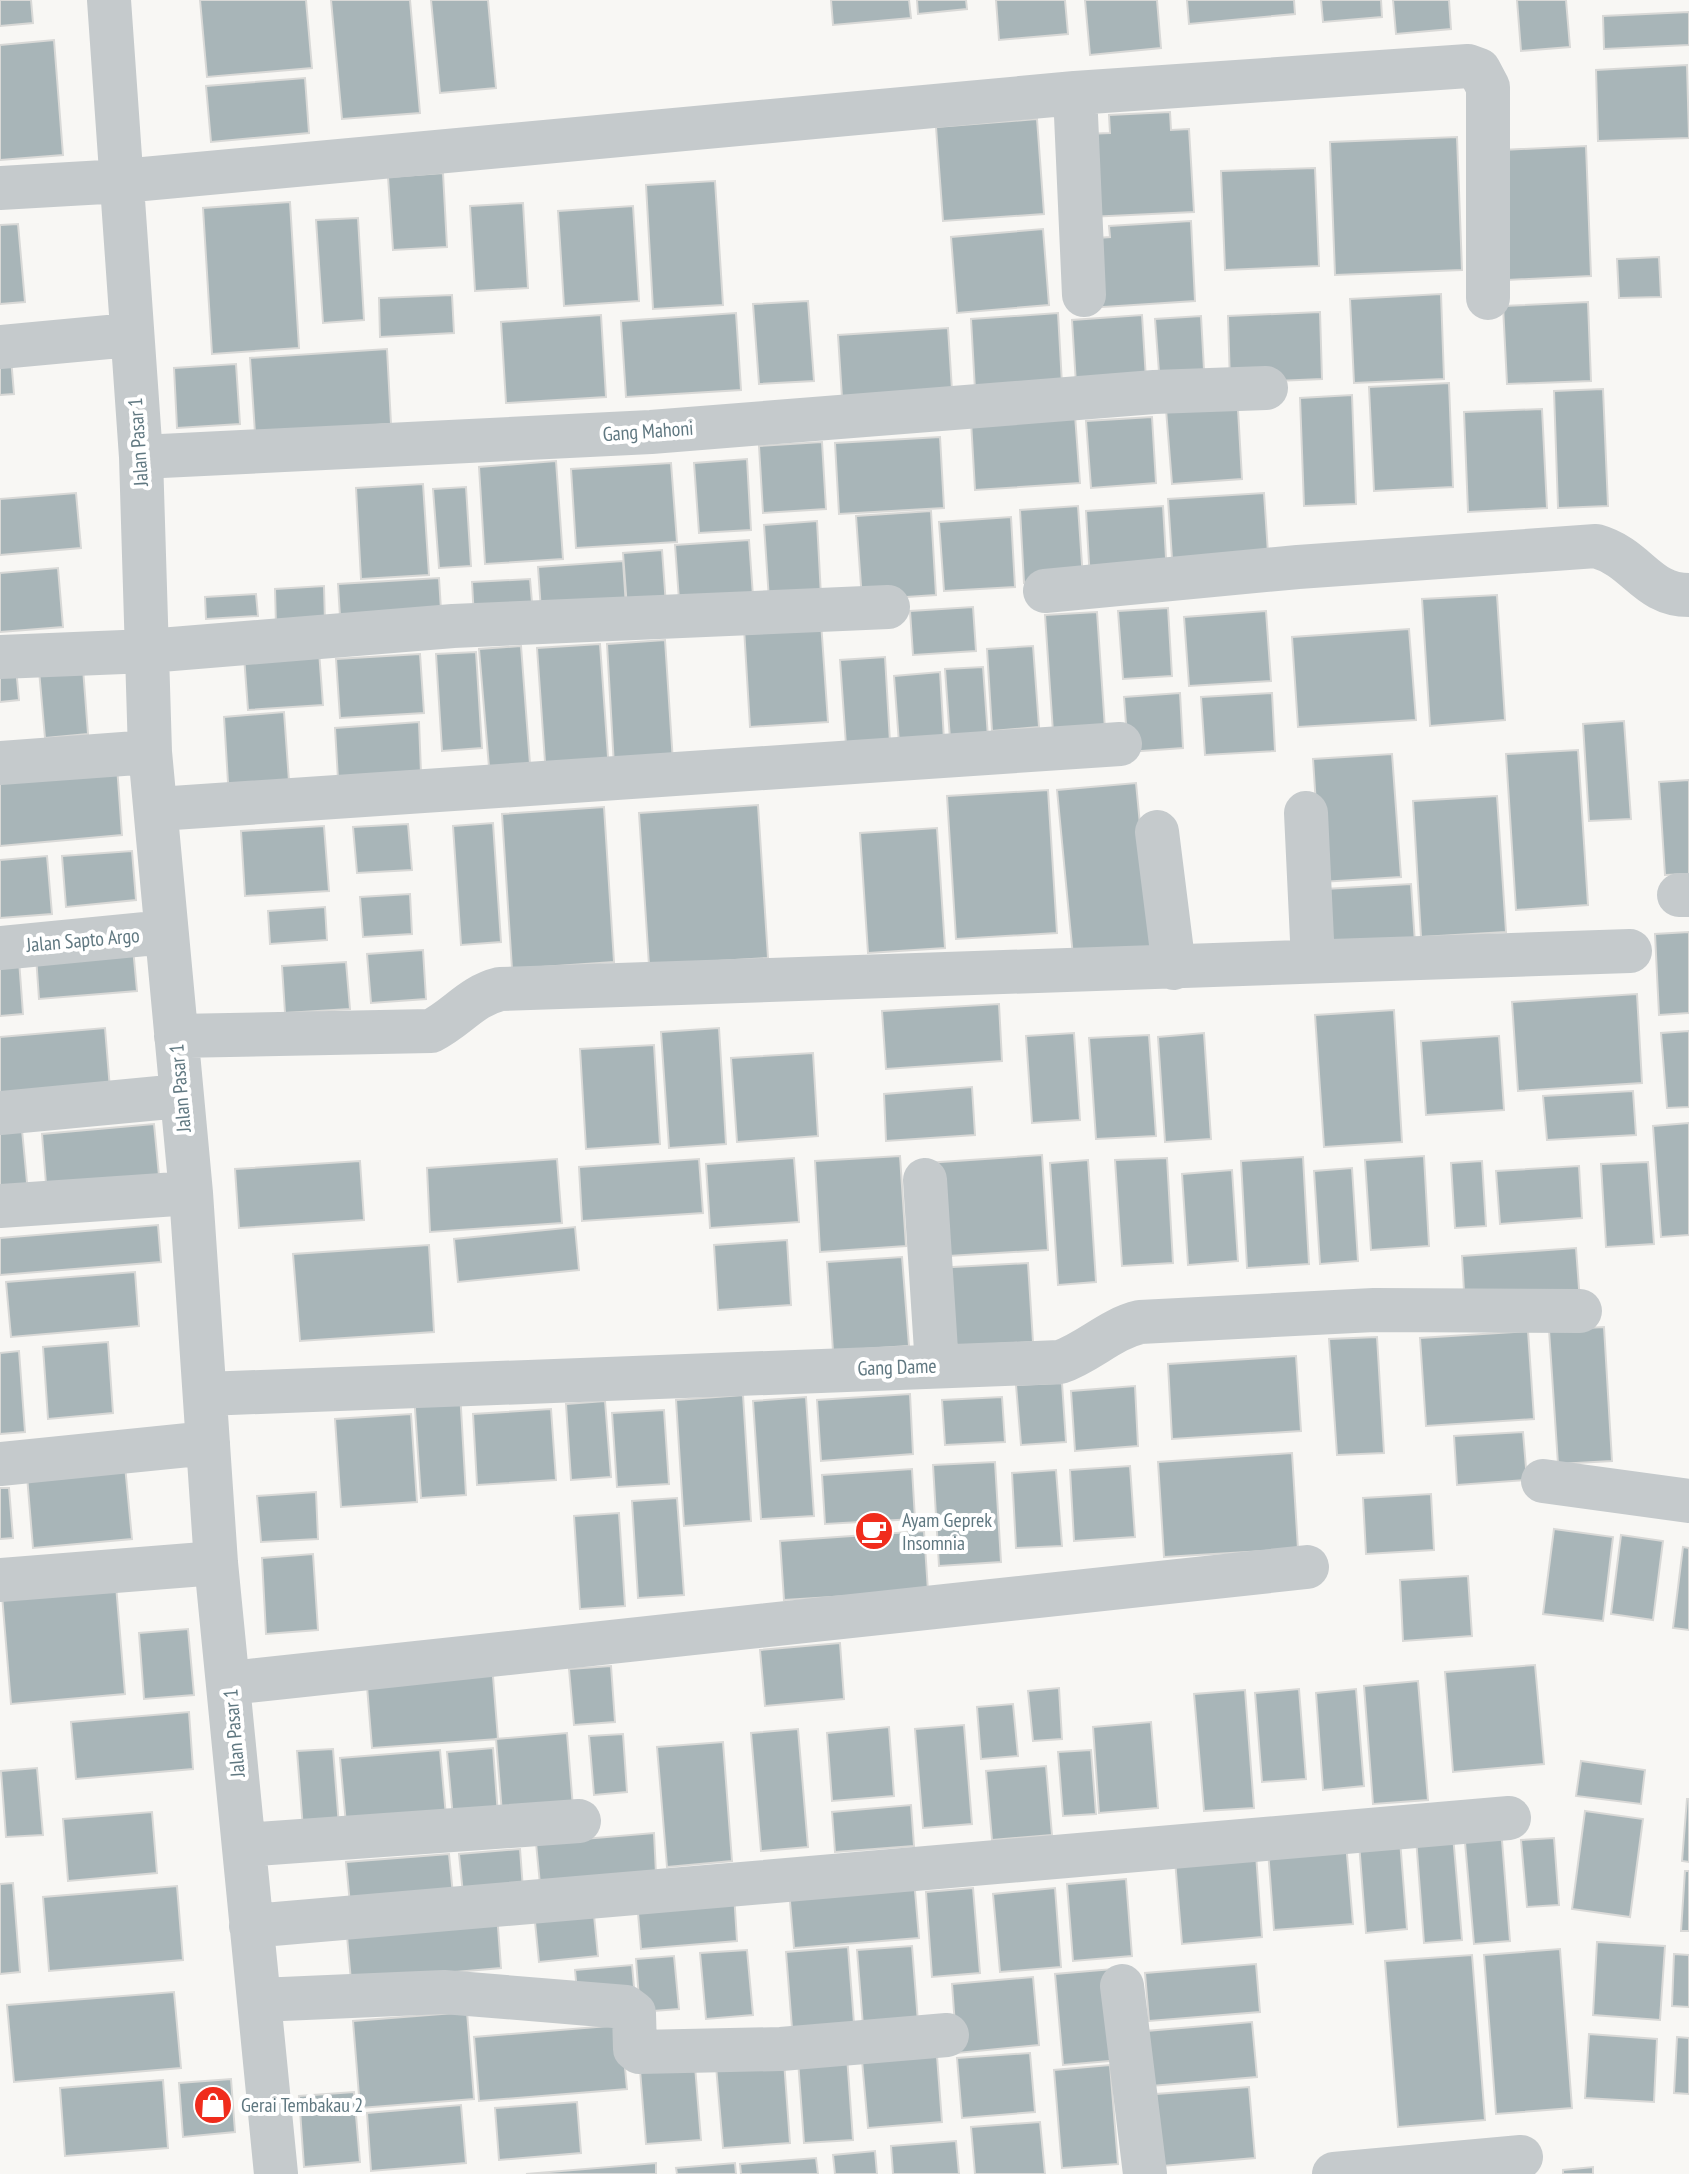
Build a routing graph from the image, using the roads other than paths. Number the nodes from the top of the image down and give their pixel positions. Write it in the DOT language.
graph roads {
  1 [pos="109,0"];
  2 [pos="1075,93"];
  3 [pos="122,181"];
  4 [pos="0,188"];
  5 [pos="1084,295"];
  6 [pos="1488,298"];
  7 [pos="130,335"];
  8 [pos="0,347"];
  9 [pos="1266,388"];
  10 [pos="141,457"];
  11 [pos="1045,591"];
  12 [pos="1689,595"];
  13 [pos="888,607"];
  14 [pos="148,651"];
  15 [pos="0,657"];
  16 [pos="1120,744"];
  17 [pos="150,752"];
  18 [pos="0,763"];
  19 [pos="158,809"];
  20 [pos="1306,813"];
  21 [pos="1157,832"];
  22 [pos="166,932"];
  23 [pos="0,948"];
  24 [pos="1630,951"];
  25 [pos="1313,961"];
  26 [pos="1174,968"];
  27 [pos="176,1036"];
  28 [pos="180,1096"];
  29 [pos="0,1113"];
  30 [pos="925,1180"];
  31 [pos="191,1193"];
  32 [pos="0,1206"];
  33 [pos="1580,1311"];
  34 [pos="937,1366"];
  35 [pos="205,1394"];
  36 [pos="208,1443"];
  37 [pos="0,1464"];
  38 [pos="1543,1481"];
  39 [pos="1689,1501"];
  40 [pos="216,1563"];
  41 [pos="1307,1567"];
  42 [pos="0,1580"];
  43 [pos="230,1683"];
  44 [pos="1509,1818"];
  45 [pos="579,1821"];
  46 [pos="244,1845"];
  47 [pos="251,1926"];
  48 [pos="1122,1986"];
  49 [pos="259,2000"];
  50 [pos="947,2035"];
  51 [pos="1521,2157"];
  52 [pos="276,2174"];
  53 [pos="1145,2174"];
  54 [pos="1334,2174"];
  1 -- 3 [label="street, Jalan Pasar 1"];
  2 -- 3 [label="street"];
  2 -- 5 [label="street"];
  2 -- 6 [label="street"];
  3 -- 4 [label="street"];
  3 -- 7 [label="street, Jalan Pasar 1"];
  7 -- 8 [label="street"];
  7 -- 10 [label="street, Jalan Pasar 1"];
  9 -- 10 [label="street, Gang Mahoni"];
  10 -- 14 [label="street, Jalan Pasar 1"];
  11 -- 12 [label="street"];
  13 -- 14 [label="street"];
  14 -- 15 [label="street"];
  14 -- 17 [label="street, Jalan Pasar 1"];
  16 -- 19 [label="street"];
  17 -- 18 [label="street"];
  17 -- 19 [label="street, Jalan Pasar 1"];
  19 -- 22 [label="street, Jalan Pasar 1"];
  20 -- 25 [label="street"];
  21 -- 26 [label="street"];
  22 -- 23 [label="street, Jalan Sapto Argo"];
  22 -- 27 [label="street, Jalan Pasar 1"];
  24 -- 25 [label="street"];
  25 -- 26 [label="street"];
  26 -- 27 [label="street"];
  27 -- 28 [label="street, Jalan Pasar 1"];
  28 -- 29 [label="street"];
  28 -- 31 [label="street, Jalan Pasar 1"];
  30 -- 34 [label="street"];
  31 -- 32 [label="street"];
  31 -- 35 [label="street, Jalan Pasar 1"];
  33 -- 34 [label="street, Gang Dame"];
  34 -- 35 [label="street, Gang Dame"];
  35 -- 36 [label="street, Jalan Pasar 1"];
  36 -- 37 [label="street"];
  36 -- 40 [label="street, Jalan Pasar 1"];
  38 -- 39 [label="street"];
  40 -- 42 [label="street"];
  40 -- 43 [label="street, Jalan Pasar 1"];
  41 -- 43 [label="street"];
  43 -- 46 [label="street, Jalan Pasar 1"];
  44 -- 47 [label="street"];
  45 -- 46 [label="street"];
  46 -- 47 [label="street, Jalan Pasar 1"];
  47 -- 49 [label="street, Jalan Pasar 1"];
  48 -- 53 [label="street"];
  49 -- 50 [label="street"];
  49 -- 52 [label="street, Jalan Pasar 1"];
  51 -- 54 [label="street"];
}
